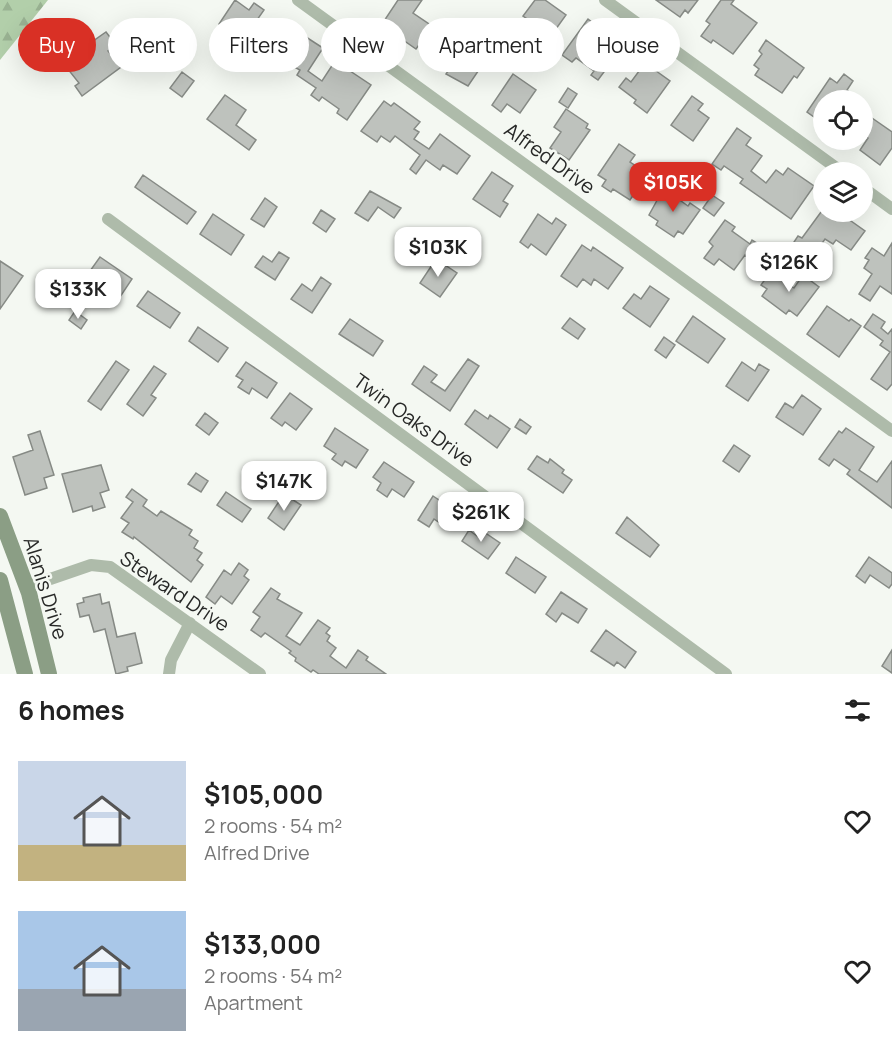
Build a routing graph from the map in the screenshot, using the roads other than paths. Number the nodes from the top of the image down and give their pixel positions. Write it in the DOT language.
graph roads {
  1 [pos="298,0"];
  2 [pos="605,0"];
  3 [pos="828,162"];
  4 [pos="873,195"];
  5 [pos="892,209"];
  6 [pos="108,219"];
  7 [pos="866,411"];
  8 [pos="892,422"];
  9 [pos="892,431"];
  10 [pos="0,516"];
  11 [pos="0,580"];
  12 [pos="27,587"];
  13 [pos="190,623"];
  14 [pos="25,674"];
  15 [pos="49,674"];
  16 [pos="169,674"];
  17 [pos="260,674"];
  18 [pos="726,674"];
  1 -- 7 [label="street, Alfred Drive"];
  2 -- 3 [label="street"];
  4 -- 5 [label="street"];
  6 -- 18 [label="street, Twin Oaks Drive"];
  7 -- 8 [label="street, Alfred Drive"];
  7 -- 9 [label="street, Alfred Drive"];
  10 -- 12 [label="main road, Alanis Drive"];
  11 -- 14 [label="main road"];
  12 -- 13 [label="street, Steward Drive"];
  12 -- 15 [label="main road, Alanis Drive"];
  13 -- 16 [label="street"];
  13 -- 17 [label="street, Steward Drive"];
}
